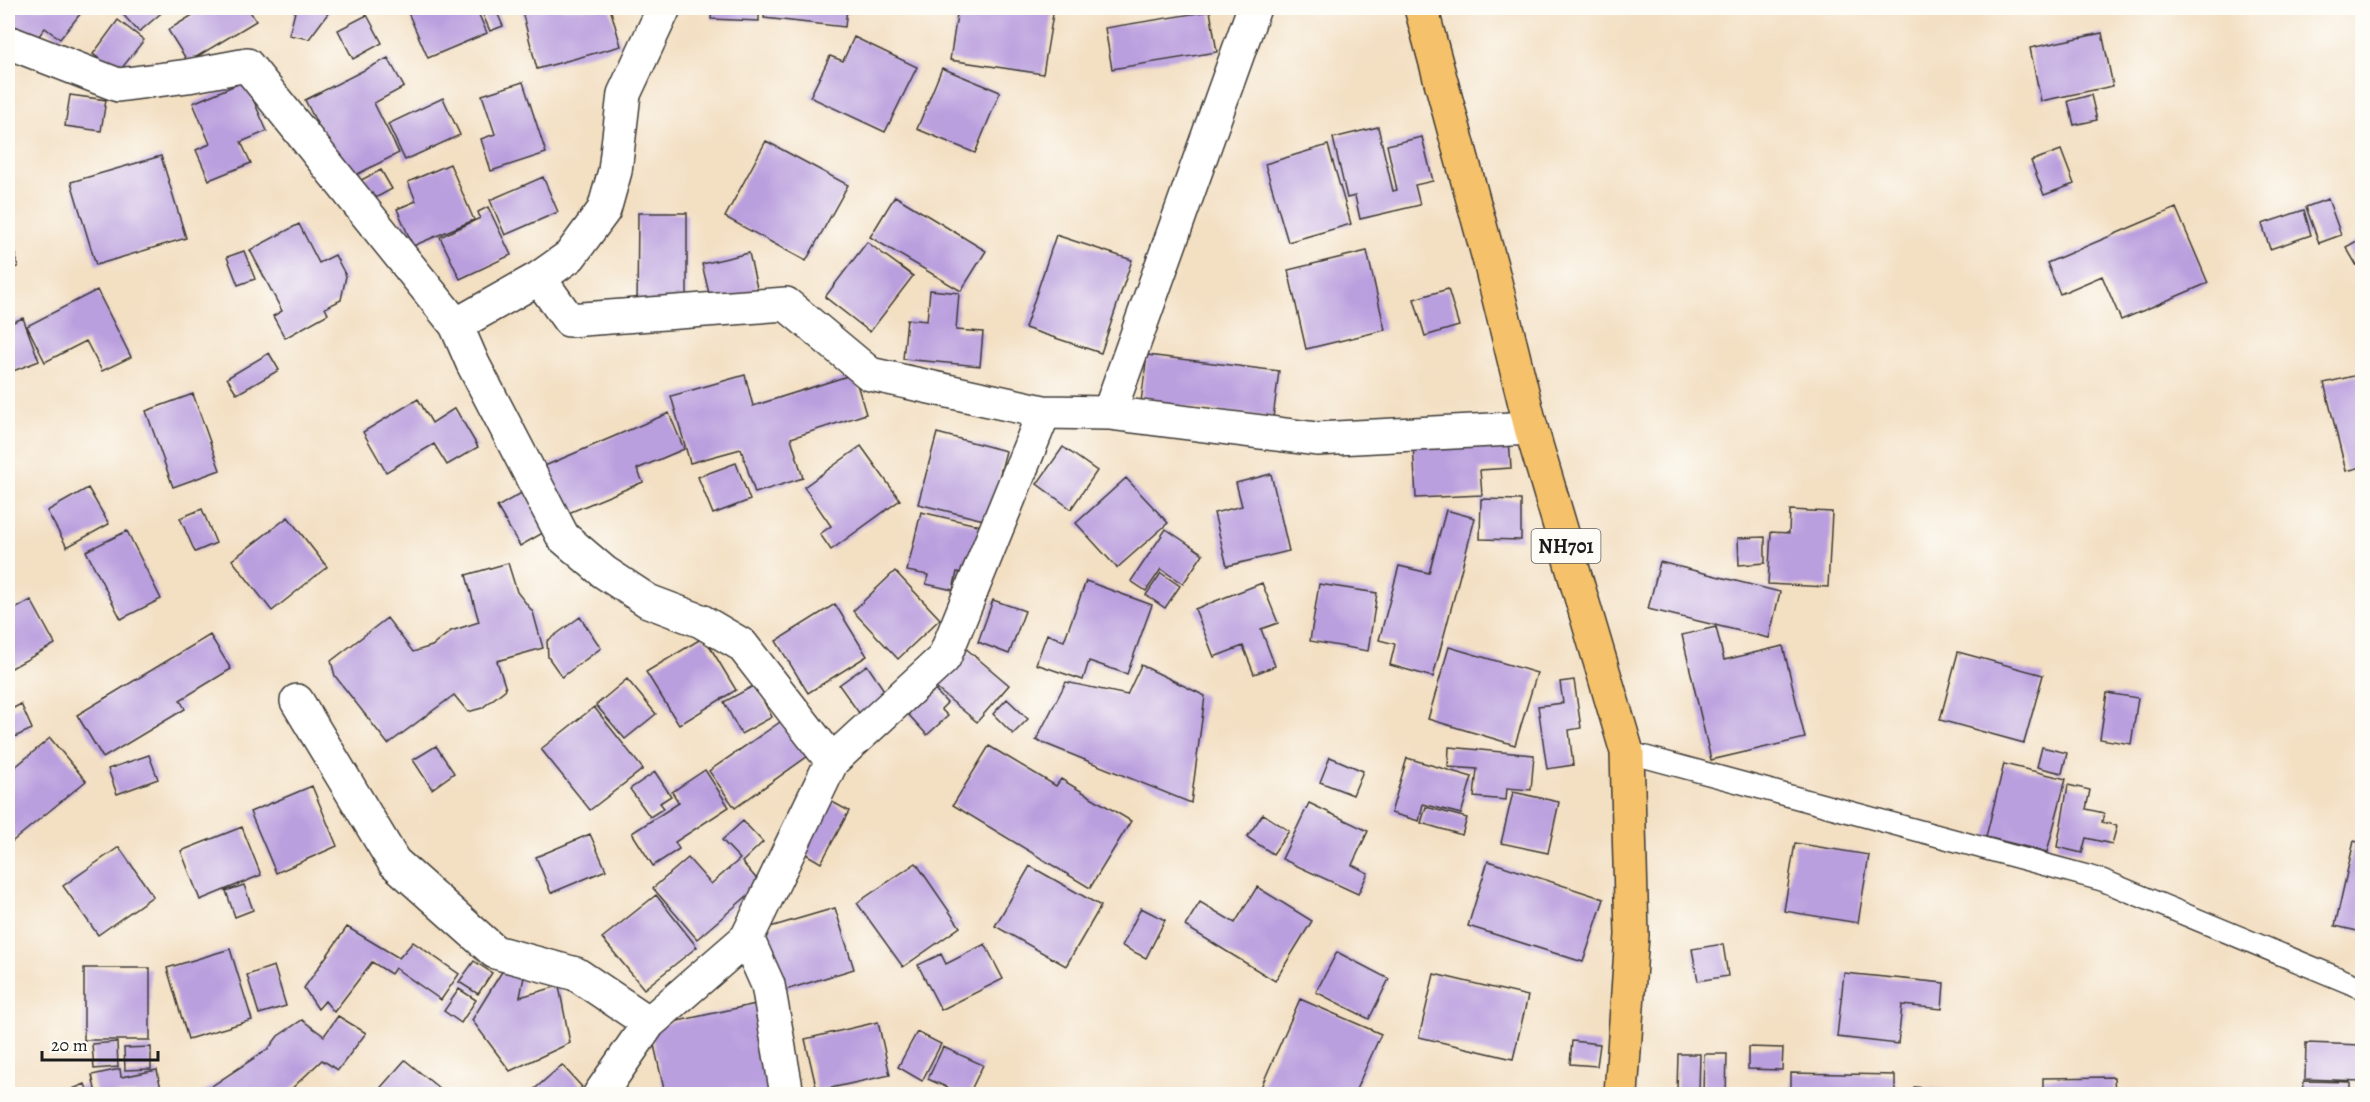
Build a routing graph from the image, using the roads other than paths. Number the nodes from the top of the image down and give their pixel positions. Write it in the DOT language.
graph roads {
  1 [pos="664,8"];
  2 [pos="1254,8"];
  3 [pos="1421,8"];
  4 [pos="8,42"];
  5 [pos="539,278"];
  6 [pos="456,325"];
  7 [pos="1044,412"];
  8 [pos="1109,413"];
  9 [pos="1531,428"];
  10 [pos="297,701"];
  11 [pos="1628,752"];
  12 [pos="832,761"];
  13 [pos="747,938"];
  14 [pos="2362,988"];
  15 [pos="649,1023"];
  16 [pos="600,1095"];
  17 [pos="788,1095"];
  18 [pos="1621,1095"];
  1 -- 5 [label="street"];
  2 -- 8 [label="street"];
  3 -- 9 [label="highway, NH701"];
  4 -- 6 [label="street"];
  5 -- 6 [label="street"];
  5 -- 7 [label="street"];
  6 -- 12 [label="street"];
  7 -- 8 [label="street"];
  7 -- 12 [label="street"];
  8 -- 9 [label="street"];
  9 -- 11 [label="highway, NH701"];
  10 -- 15 [label="street"];
  11 -- 14 [label="lane"];
  11 -- 18 [label="highway, NH701"];
  12 -- 13 [label="street"];
  13 -- 15 [label="street"];
  13 -- 17 [label="street"];
  15 -- 16 [label="street"];
}
